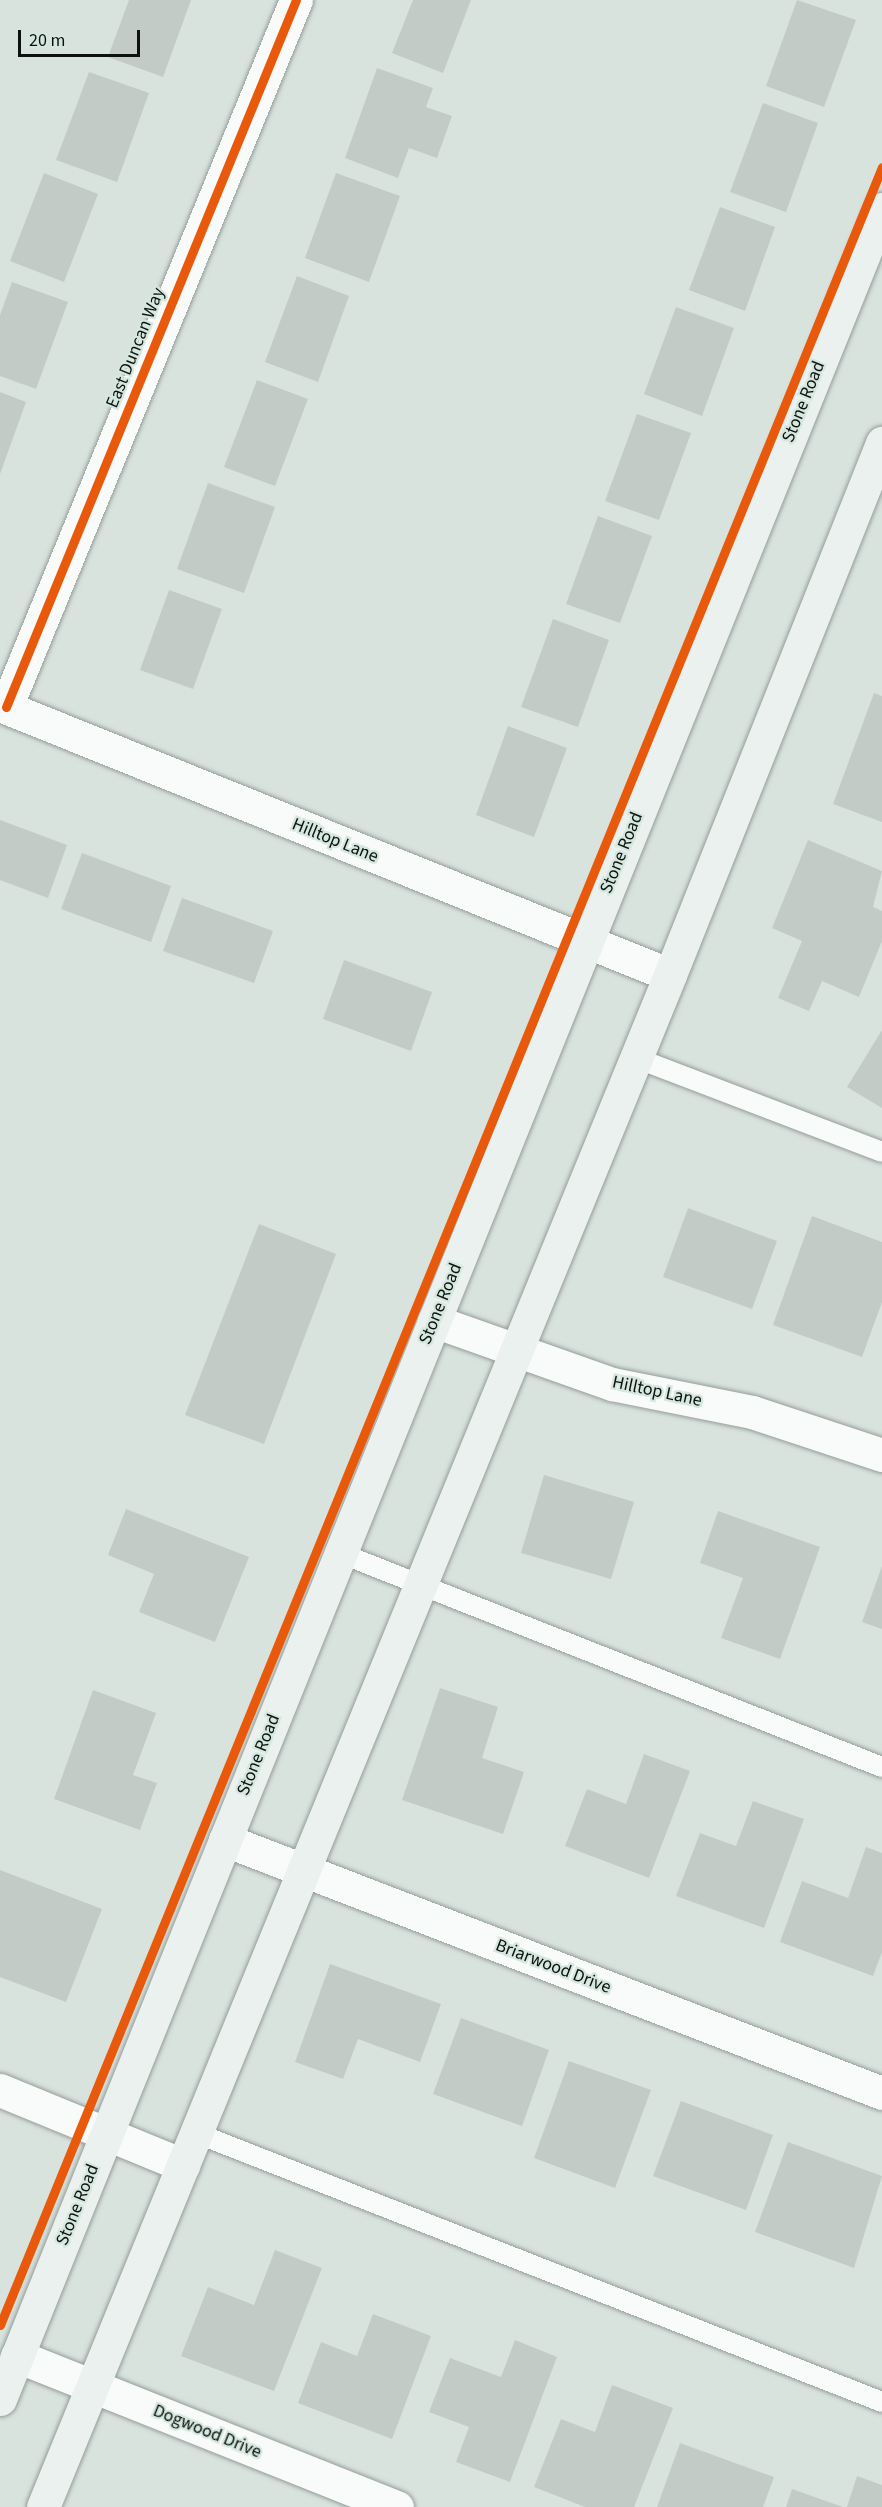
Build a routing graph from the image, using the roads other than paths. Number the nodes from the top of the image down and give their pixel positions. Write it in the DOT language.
graph roads {
  1 [pos="296,0"];
  2 [pos="882,209"];
  3 [pos="882,443"];
  4 [pos="3,706"];
  5 [pos="586,943"];
  6 [pos="670,975"];
  7 [pos="636,1058"];
  8 [pos="882,1152"];
  9 [pos="434,1321"];
  10 [pos="516,1352"];
  11 [pos="882,1455"];
  12 [pos="340,1553"];
  13 [pos="421,1584"];
  14 [pos="882,1767"];
  15 [pos="225,1840"];
  16 [pos="303,1871"];
  17 [pos="0,2090"];
  18 [pos="882,2093"];
  19 [pos="196,2133"];
  20 [pos="106,2134"];
  21 [pos="183,2165"];
  22 [pos="17,2356"];
  23 [pos="92,2387"];
  24 [pos="0,2398"];
  25 [pos="882,2402"];
  26 [pos="43,2507"];
  27 [pos="397,2507"];
  1 -- 4 [label="street, East Duncan Way"];
  2 -- 5 [label="main road, Stone Road"];
  3 -- 6 [label="main road"];
  4 -- 5 [label="street, Hilltop Lane"];
  5 -- 6 [label="street, Hilltop Lane"];
  5 -- 9 [label="main road, Stone Road"];
  6 -- 7 [label="main road"];
  7 -- 8 [label="lane"];
  7 -- 10 [label="main road"];
  9 -- 10 [label="street, Hilltop Lane"];
  9 -- 12 [label="main road, Stone Road"];
  10 -- 11 [label="street, Hilltop Lane"];
  10 -- 13 [label="main road"];
  12 -- 13 [label="lane"];
  12 -- 15 [label="main road, Stone Road"];
  13 -- 14 [label="lane"];
  13 -- 16 [label="main road"];
  15 -- 16 [label="street, Briarwood Drive"];
  15 -- 20 [label="main road, Stone Road"];
  16 -- 18 [label="street, Briarwood Drive"];
  16 -- 19 [label="main road"];
  17 -- 20 [label="street"];
  19 -- 21 [label="main road"];
  19 -- 25 [label="lane"];
  20 -- 21 [label="street"];
  20 -- 22 [label="main road, Stone Road"];
  21 -- 23 [label="main road"];
  22 -- 23 [label="street, Dogwood Drive"];
  22 -- 24 [label="main road, Stone Road"];
  23 -- 26 [label="main road"];
  23 -- 27 [label="street, Dogwood Drive"];
}
